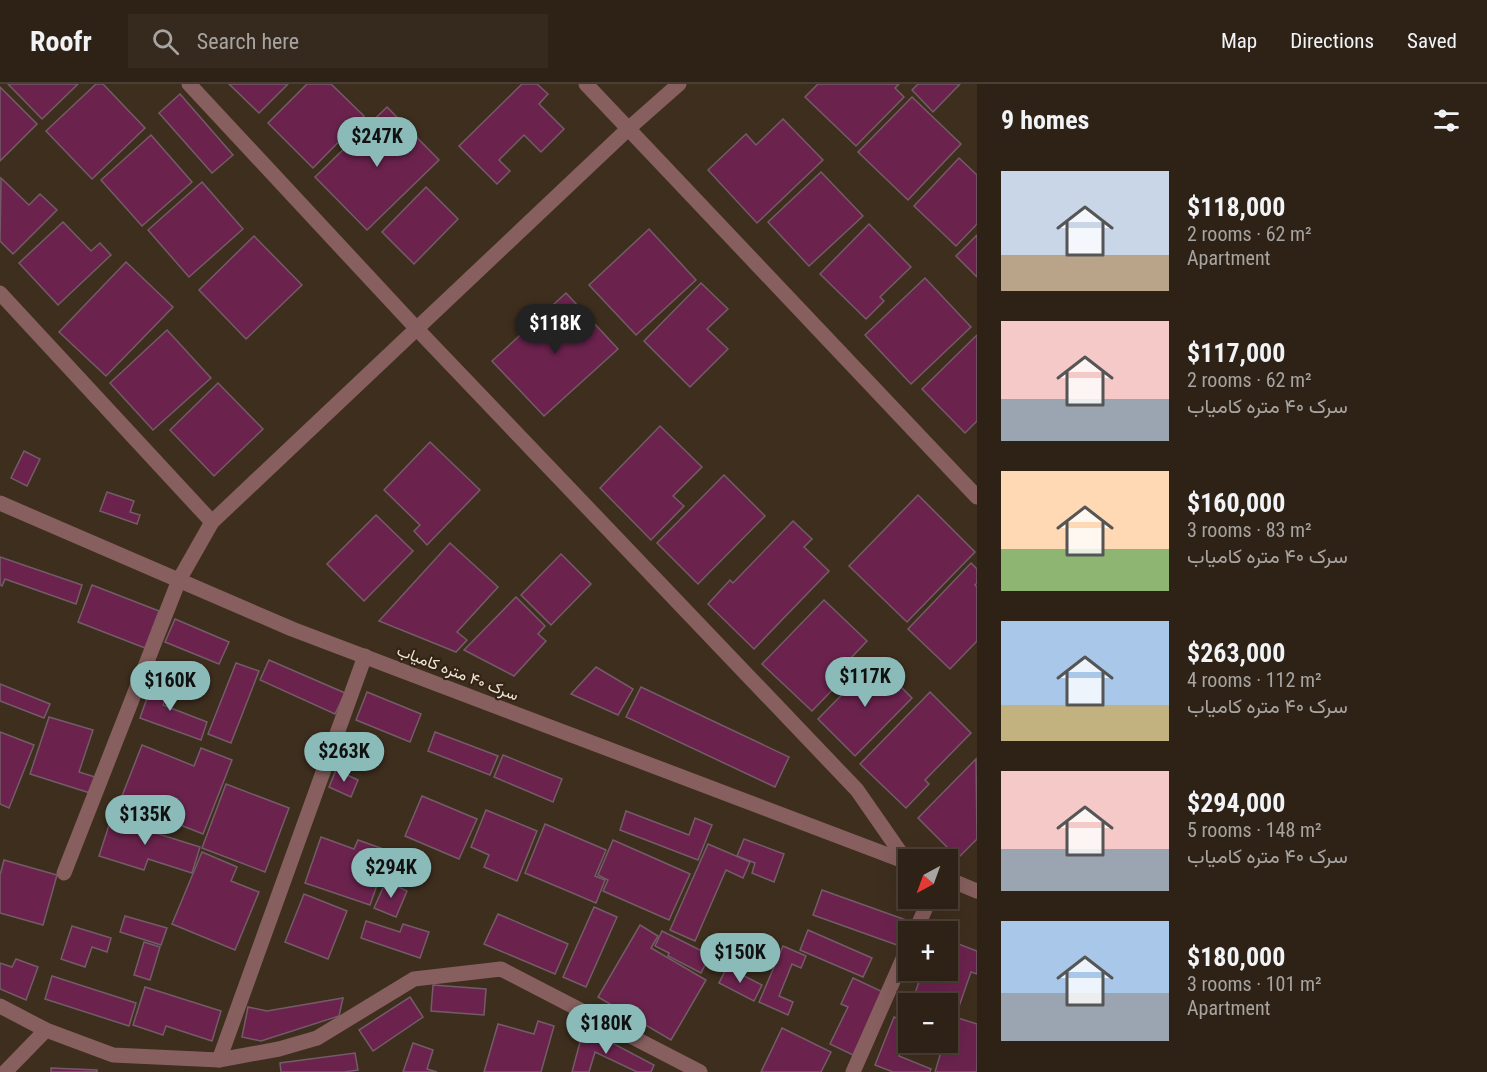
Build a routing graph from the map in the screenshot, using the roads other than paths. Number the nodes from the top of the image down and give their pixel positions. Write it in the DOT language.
graph roads {
  1 [pos="189,84"];
  2 [pos="586,84"];
  3 [pos="679,84"];
  4 [pos="628,129"];
  5 [pos="0,293"];
  6 [pos="417,329"];
  7 [pos="977,497"];
  8 [pos="0,503"];
  9 [pos="213,522"];
  10 [pos="179,580"];
  11 [pos="365,656"];
  12 [pos="899,849"];
  13 [pos="898,858"];
  14 [pos="64,873"];
  15 [pos="958,883"];
  16 [pos="977,891"];
  17 [pos="898,970"];
  18 [pos="0,1006"];
  19 [pos="46,1030"];
  20 [pos="219,1060"];
  21 [pos="5,1072"];
  22 [pos="700,1072"];
  23 [pos="853,1072"];
  1 -- 6 [label="street"];
  2 -- 4 [label="street"];
  3 -- 4 [label="street"];
  4 -- 6 [label="street"];
  4 -- 7 [label="street"];
  5 -- 9 [label="street"];
  6 -- 9 [label="street"];
  6 -- 12 [label="street"];
  8 -- 10 [label="street, سرک ۴۰ متره کامیاب"];
  9 -- 10 [label="street"];
  10 -- 11 [label="street, سرک ۴۰ متره کامیاب"];
  10 -- 14 [label="street"];
  11 -- 13 [label="street, سرک ۴۰ متره کامیاب"];
  11 -- 20 [label="street"];
  15 -- 16 [label="street"];
  17 -- 23 [label="street"];
  18 -- 19 [label="street"];
  19 -- 20 [label="street"];
  19 -- 21 [label="street"];
  20 -- 22 [label="street"];
}
